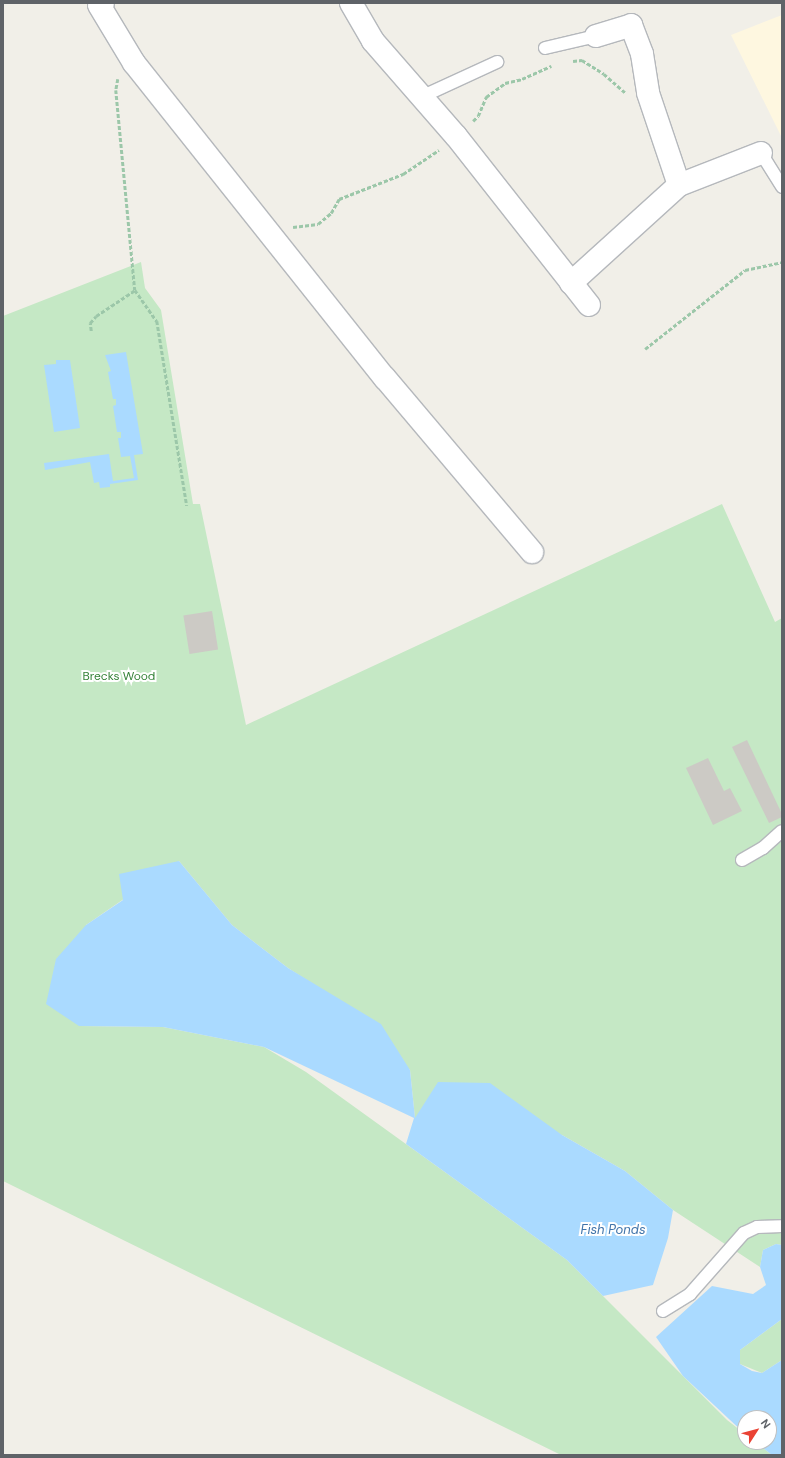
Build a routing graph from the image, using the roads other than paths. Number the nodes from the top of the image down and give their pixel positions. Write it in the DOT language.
graph roads {
  1 [pos="351,3"];
  2 [pos="100,4"];
  3 [pos="596,36"];
  4 [pos="545,48"];
  5 [pos="497,62"];
  6 [pos="421,97"];
  7 [pos="761,153"];
  8 [pos="680,184"];
  9 [pos="782,187"];
  10 [pos="571,283"];
  11 [pos="589,305"];
  12 [pos="532,552"];
  13 [pos="782,831"];
  14 [pos="742,860"];
  15 [pos="782,1226"];
  16 [pos="663,1311"];
  1 -- 6 [label="street"];
  2 -- 12 [label="street"];
  3 -- 4 [label="lane"];
  3 -- 8 [label="street"];
  5 -- 6 [label="lane"];
  6 -- 10 [label="street"];
  7 -- 8 [label="street"];
  7 -- 9 [label="lane"];
  8 -- 10 [label="street"];
  10 -- 11 [label="street"];
  13 -- 14 [label="lane"];
  15 -- 16 [label="lane"];
}
